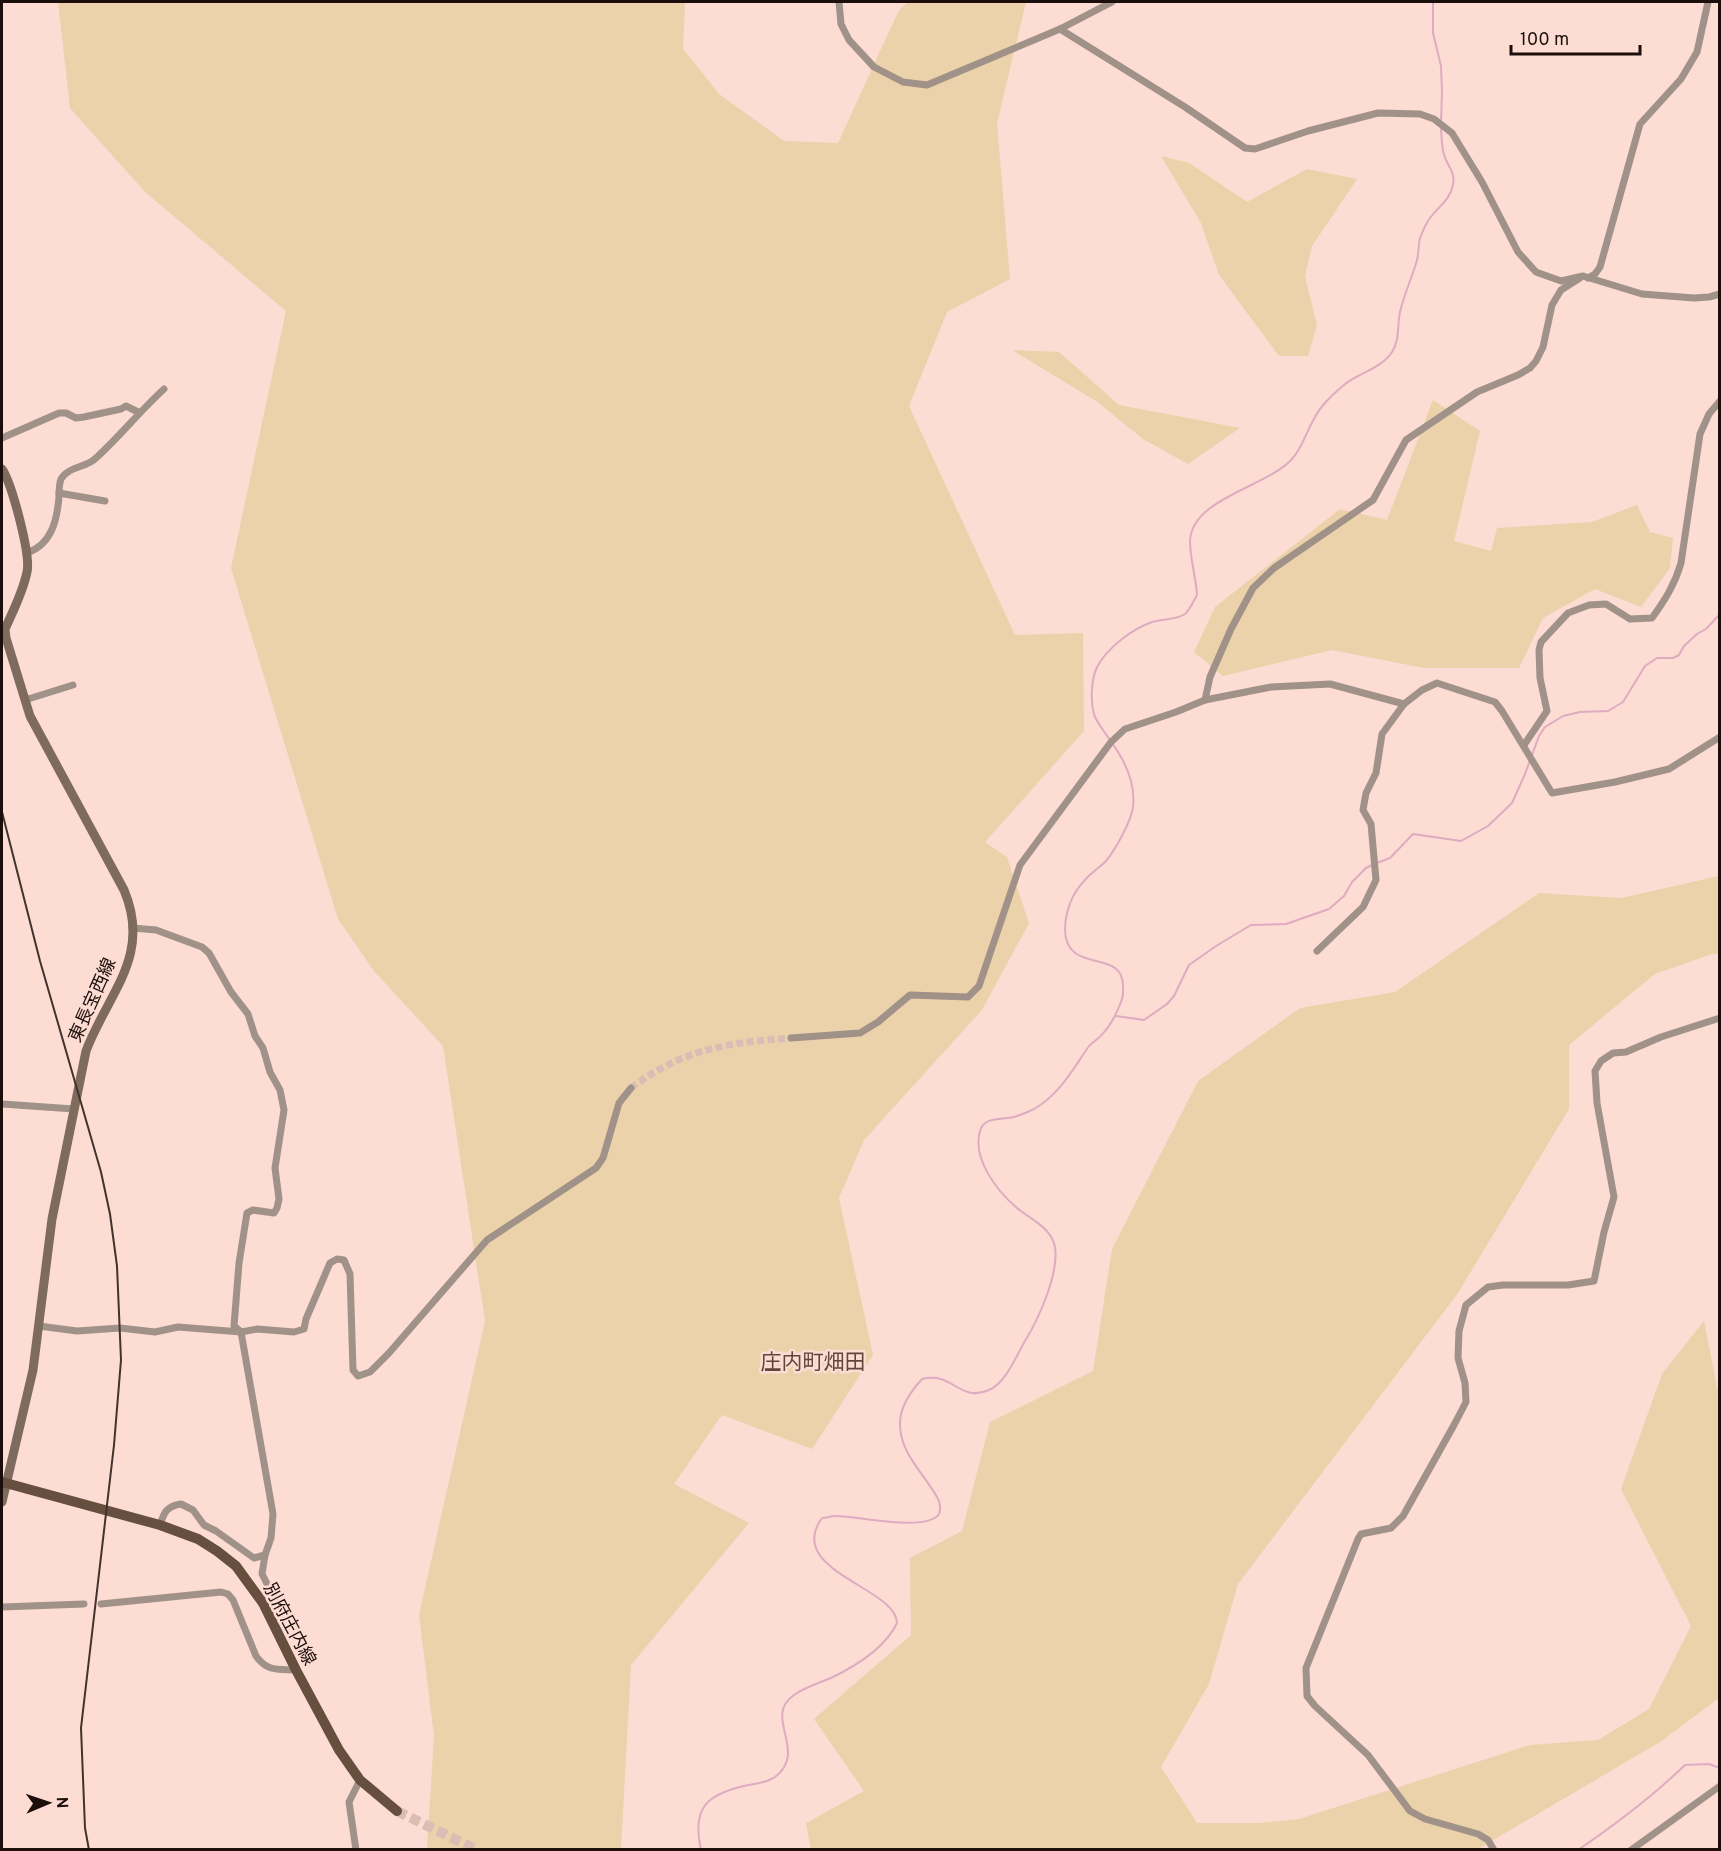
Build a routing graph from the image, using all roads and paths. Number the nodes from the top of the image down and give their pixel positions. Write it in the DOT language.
graph roads {
  1 [pos="840,2"];
  2 [pos="1112,2"];
  3 [pos="1708,2"];
  4 [pos="1060,28"];
  5 [pos="1586,277"];
  6 [pos="1719,294"];
  7 [pos="164,388"];
  8 [pos="1719,401"];
  9 [pos="138,412"];
  10 [pos="2,438"];
  11 [pos="2,469"];
  12 [pos="59,493"];
  13 [pos="105,501"];
  14 [pos="27,552"];
  15 [pos="74,685"];
  16 [pos="25,700"];
  17 [pos="1205,700"];
  18 [pos="1404,704"];
  19 [pos="1719,737"];
  20 [pos="1524,745"];
  21 [pos="133,928"];
  22 [pos="1317,951"];
  23 [pos="1719,1018"];
  24 [pos="791,1038"];
  25 [pos="631,1088"];
  26 [pos="2,1104"];
  27 [pos="74,1109"];
  28 [pos="39,1326"];
  29 [pos="241,1332"];
  30 [pos="4,1483"];
  31 [pos="2,1502"];
  32 [pos="160,1525"];
  33 [pos="265,1555"];
  34 [pos="84,1604"];
  35 [pos="101,1604"];
  36 [pos="2,1608"];
  37 [pos="269,1616"];
  38 [pos="296,1670"];
  39 [pos="360,1780"];
  40 [pos="1719,1786"];
  41 [pos="397,1811"];
  42 [pos="356,1850"];
  43 [pos="1494,1850"];
  44 [pos="1631,1850"];
  1 -- 4 [label="street"];
  2 -- 4 [label="street"];
  3 -- 5 [label="street"];
  4 -- 5 [label="street"];
  5 -- 6 [label="street"];
  5 -- 17 [label="street"];
  7 -- 9 [label="street"];
  8 -- 20 [label="street"];
  9 -- 10 [label="street"];
  9 -- 12 [label="street"];
  11 -- 14 [label="main road, 東長宝西線"];
  12 -- 13 [label="street"];
  12 -- 14 [label="street"];
  14 -- 16 [label="main road, 東長宝西線"];
  15 -- 16 [label="street"];
  16 -- 21 [label="main road, 東長宝西線"];
  17 -- 18 [label="street"];
  17 -- 24 [label="street"];
  18 -- 20 [label="street"];
  18 -- 22 [label="street"];
  19 -- 20 [label="street"];
  21 -- 27 [label="main road, 東長宝西線"];
  21 -- 29 [label="street"];
  23 -- 43 [label="street"];
  25 -- 29 [label="street"];
  26 -- 27 [label="street"];
  27 -- 28 [label="main road, 東長宝西線"];
  28 -- 29 [label="street"];
  28 -- 30 [label="main road, 東長宝西線"];
  29 -- 33 [label="street"];
  30 -- 31 [label="main road, 東長宝西線"];
  30 -- 32 [label="main road, 別府庄内線"];
  32 -- 33 [label="street"];
  32 -- 37 [label="main road, 別府庄内線"];
  33 -- 37 [label="street"];
  34 -- 36 [label="street"];
  35 -- 38 [label="street"];
  37 -- 38 [label="main road, 別府庄内線"];
  38 -- 39 [label="main road, 別府庄内線"];
  39 -- 41 [label="main road, 別府庄内線"];
  39 -- 42 [label="street"];
  40 -- 44 [label="street"];
}
